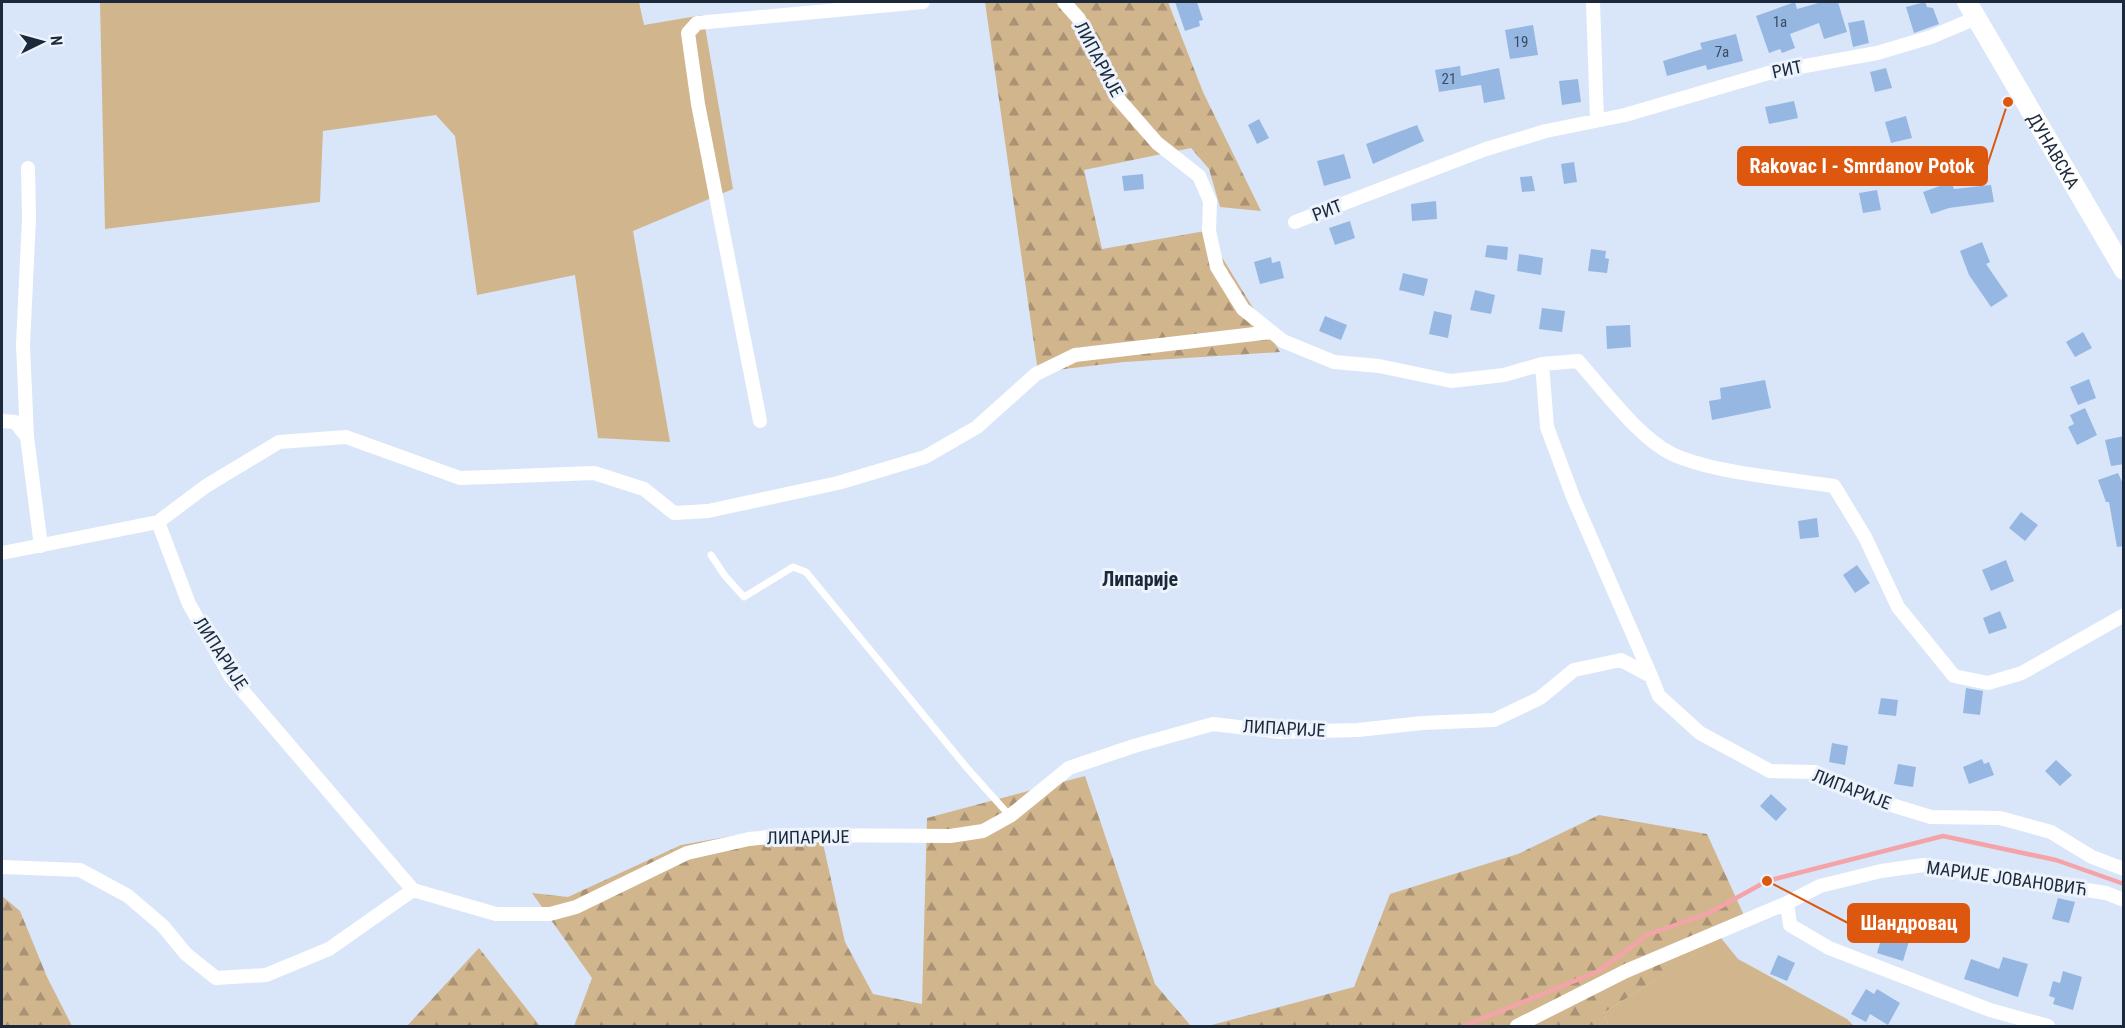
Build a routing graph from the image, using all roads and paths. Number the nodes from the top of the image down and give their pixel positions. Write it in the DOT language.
graph roads {
  1 [pos="923,2"];
  2 [pos="1064,2"];
  3 [pos="1593,2"];
  4 [pos="1972,10"];
  5 [pos="1597,120"];
  6 [pos="28,168"];
  7 [pos="1296,222"];
  8 [pos="2124,270"];
  9 [pos="1272,332"];
  10 [pos="1542,364"];
  11 [pos="2,420"];
  12 [pos="760,421"];
  13 [pos="27,437"];
  14 [pos="158,522"];
  15 [pos="41,546"];
  16 [pos="2,553"];
  17 [pos="711,555"];
  18 [pos="2124,615"];
  19 [pos="1651,676"];
  20 [pos="1010,816"];
  21 [pos="2,867"];
  22 [pos="2124,869"];
  23 [pos="413,890"];
  24 [pos="2124,900"];
  25 [pos="1787,903"];
  26 [pos="1517,1026"];
  27 [pos="2048,1026"];
  1 -- 12 [label="street"];
  2 -- 9 [label="street, ЛИПАРИЈЕ"];
  3 -- 5 [label="street"];
  4 -- 5 [label="street, РИТ"];
  4 -- 8 [label="main road, ДУНАВСКА"];
  5 -- 7 [label="street, РИТ"];
  6 -- 13 [label="street"];
  9 -- 10 [label="street, ЛИПАРИЈЕ"];
  9 -- 14 [label="street"];
  10 -- 18 [label="street, ЛИПАРИЈЕ"];
  10 -- 19 [label="street"];
  11 -- 13 [label="street"];
  13 -- 15 [label="street"];
  14 -- 15 [label="street"];
  14 -- 23 [label="street, ЛИПАРИЈЕ"];
  15 -- 16 [label="street"];
  17 -- 20 [label="lane"];
  19 -- 20 [label="street, ЛИПАРИЈЕ"];
  19 -- 22 [label="street, ЛИПАРИЈЕ"];
  20 -- 23 [label="street, ЛИПАРИЈЕ"];
  21 -- 23 [label="street"];
  24 -- 25 [label="street, МАРИЈЕ ЈОВАНОВИЋ"];
  25 -- 26 [label="street, МАРИЈЕ ЈОВАНОВИЋ"];
  25 -- 27 [label="street"];
}
